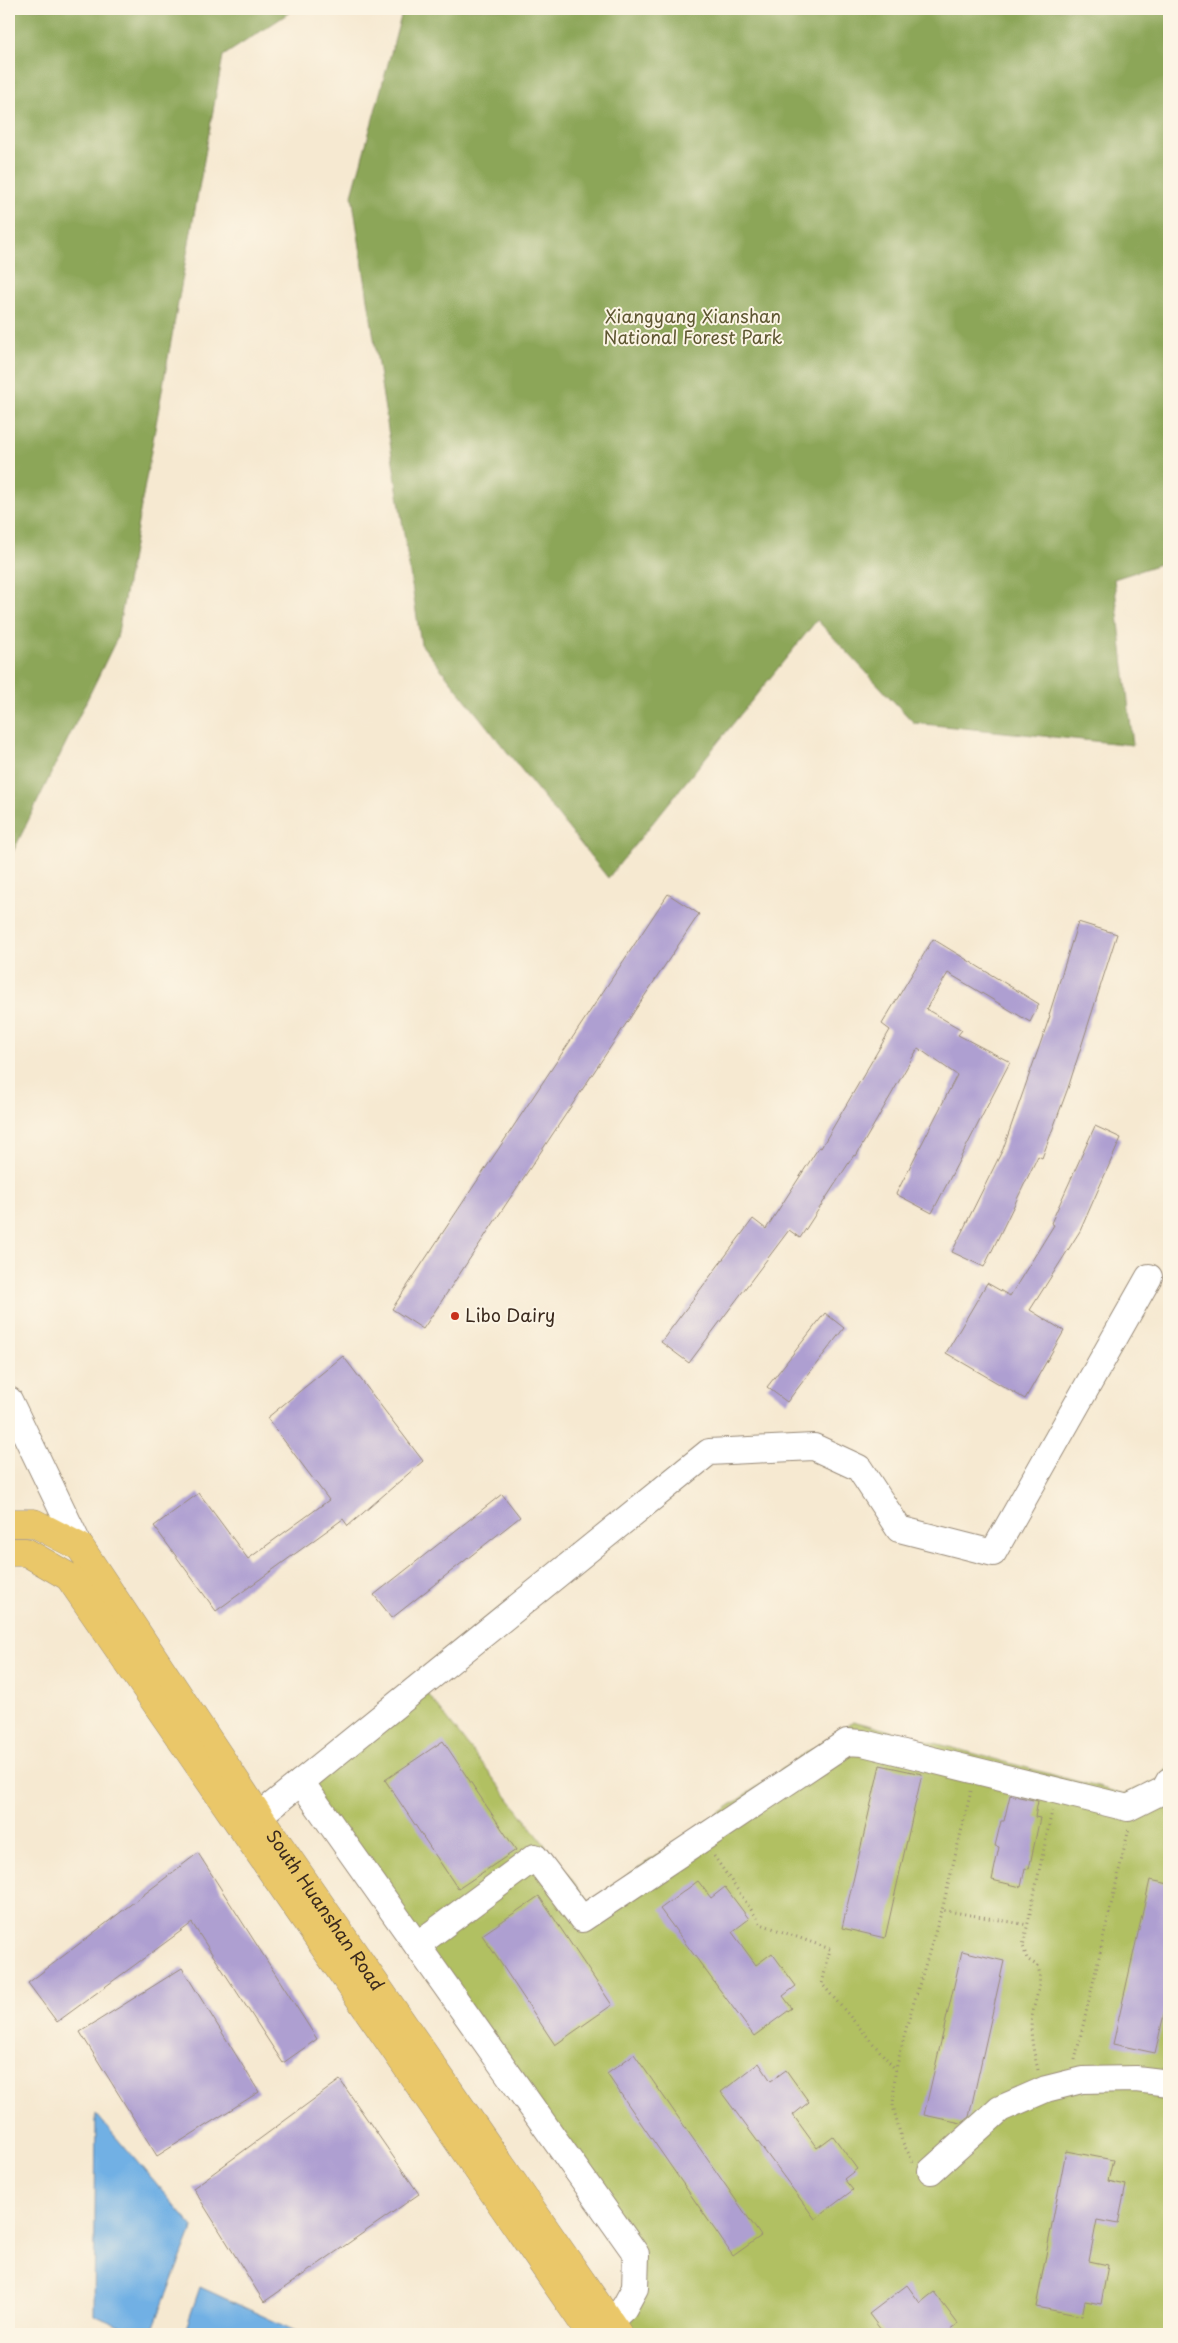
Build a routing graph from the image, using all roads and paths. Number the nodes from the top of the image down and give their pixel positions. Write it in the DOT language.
graph roads {
  1 [pos="1148,1277"];
  2 [pos="9,1400"];
  3 [pos="9,1523"];
  4 [pos="80,1547"];
  5 [pos="9,1552"];
  6 [pos="976,1770"];
  7 [pos="1169,1781"];
  8 [pos="301,1782"];
  9 [pos="1057,1790"];
  10 [pos="1134,1805"];
  11 [pos="259,1816"];
  12 [pos="702,1838"];
  13 [pos="942,1910"];
  14 [pos="1028,1925"];
  15 [pos="417,1946"];
  16 [pos="896,2070"];
  17 [pos="1070,2083"];
  18 [pos="1169,2083"];
  19 [pos="1043,2090"];
  20 [pos="922,2167"];
  21 [pos="606,2330"];
  1 -- 8 [label="street"];
  2 -- 4 [label="street"];
  3 -- 4 [label="main road, South Huanshan Road"];
  4 -- 11 [label="main road, South Huanshan Road"];
  5 -- 21 [label="main road, South Huanshan Road"];
  6 -- 9 [label="street"];
  6 -- 12 [label="street"];
  6 -- 13 [label="path"];
  7 -- 10 [label="street"];
  8 -- 11 [label="street"];
  8 -- 15 [label="street"];
  9 -- 10 [label="street"];
  9 -- 14 [label="path"];
  10 -- 17 [label="path"];
  11 -- 21 [label="main road, South Huanshan Road"];
  12 -- 15 [label="street"];
  12 -- 16 [label="path"];
  13 -- 14 [label="path"];
  13 -- 16 [label="path"];
  14 -- 19 [label="path"];
  15 -- 21 [label="street"];
  16 -- 20 [label="path"];
  17 -- 18 [label="street"];
  17 -- 19 [label="street"];
  19 -- 20 [label="street"];
}
